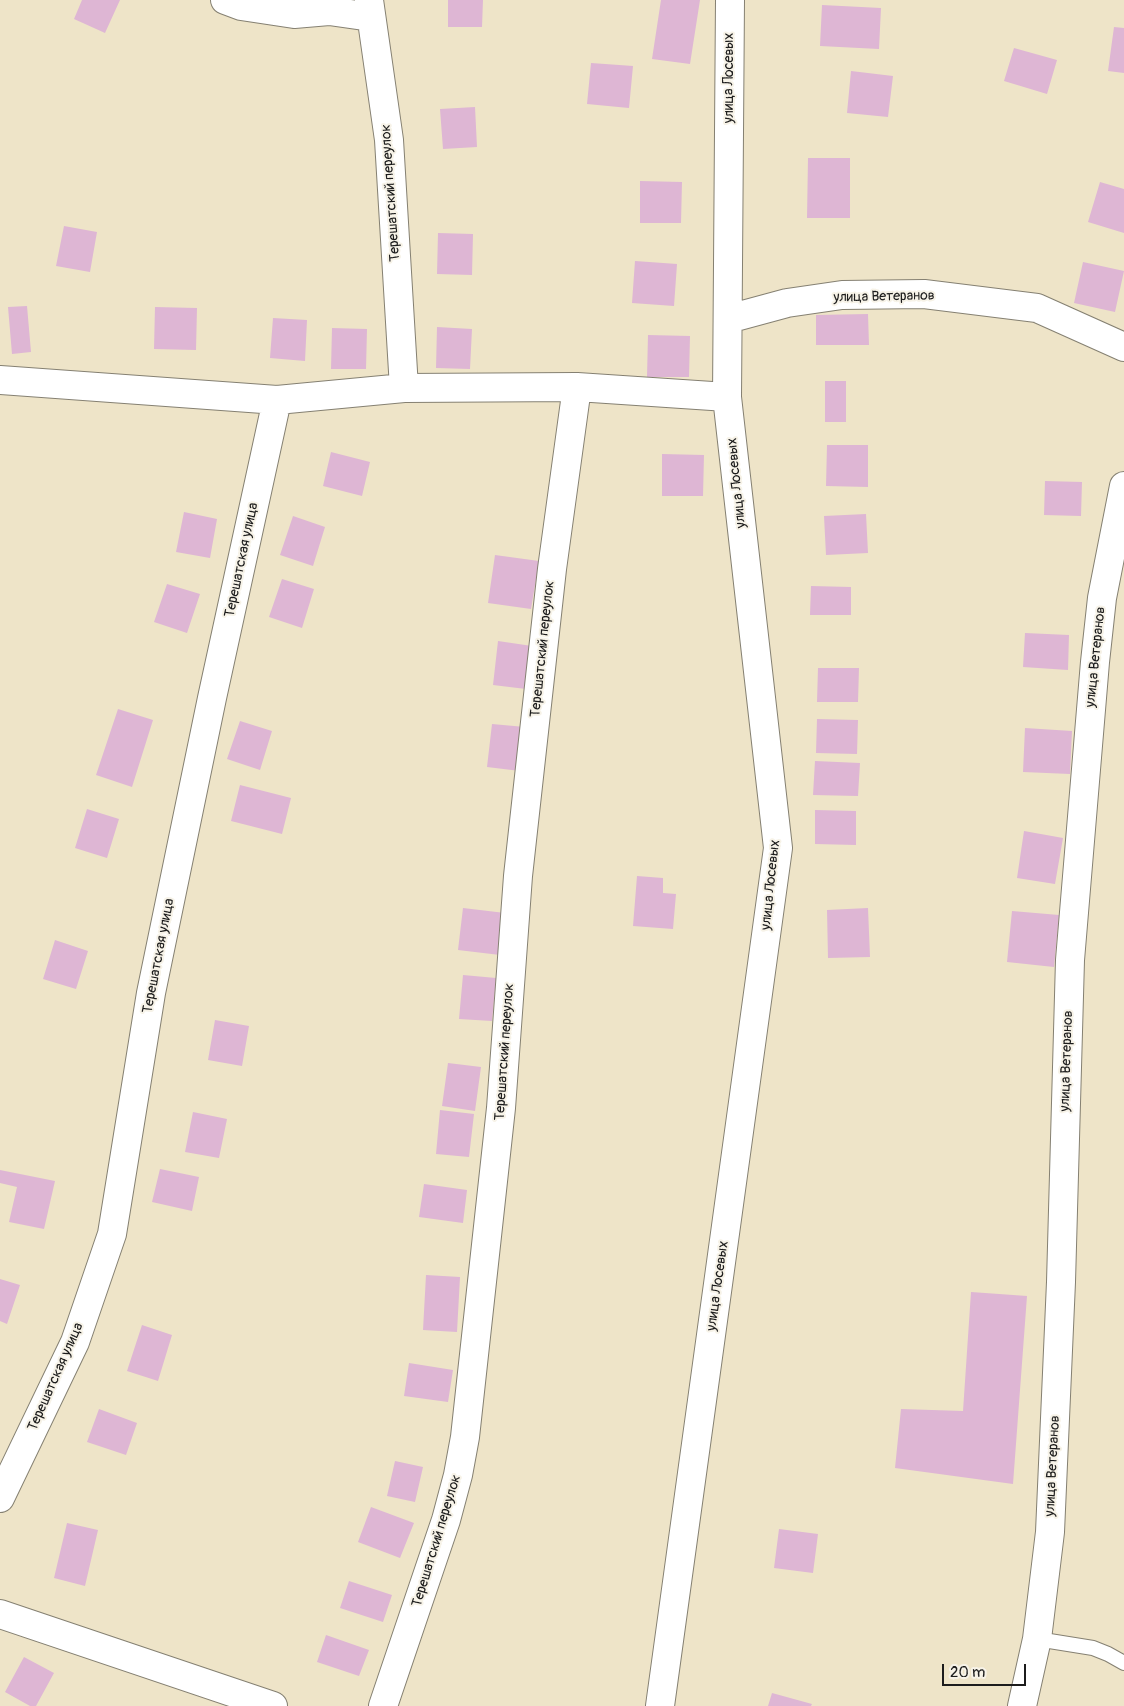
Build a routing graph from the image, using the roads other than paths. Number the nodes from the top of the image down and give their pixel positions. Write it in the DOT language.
graph roads {
  1 [pos="225,0"];
  2 [pos="730,0"];
  3 [pos="370,8"];
  4 [pos="728,319"];
  5 [pos="1124,347"];
  6 [pos="0,380"];
  7 [pos="404,388"];
  8 [pos="577,388"];
  9 [pos="727,397"];
  10 [pos="278,400"];
  11 [pos="1124,486"];
  12 [pos="0,1498"];
  13 [pos="0,1614"];
  14 [pos="1037,1639"];
  15 [pos="1124,1664"];
  16 [pos="273,1706"];
  17 [pos="383,1706"];
  18 [pos="660,1706"];
  19 [pos="1022,1706"];
  1 -- 3 [label="street"];
  2 -- 4 [label="street, улица Лосевых"];
  3 -- 7 [label="street, Терешатский переулок"];
  4 -- 5 [label="street, улица Ветеранов"];
  4 -- 9 [label="street, улица Лосевых"];
  6 -- 10 [label="street"];
  7 -- 8 [label="street"];
  7 -- 10 [label="street"];
  8 -- 9 [label="street"];
  8 -- 17 [label="street, Терешатский переулок"];
  9 -- 18 [label="street, улица Лосевых"];
  10 -- 12 [label="street, Терешатская улица"];
  11 -- 14 [label="street, улица Ветеранов"];
  13 -- 16 [label="street"];
  14 -- 15 [label="lane"];
  14 -- 19 [label="street, улица Ветеранов"];
}
